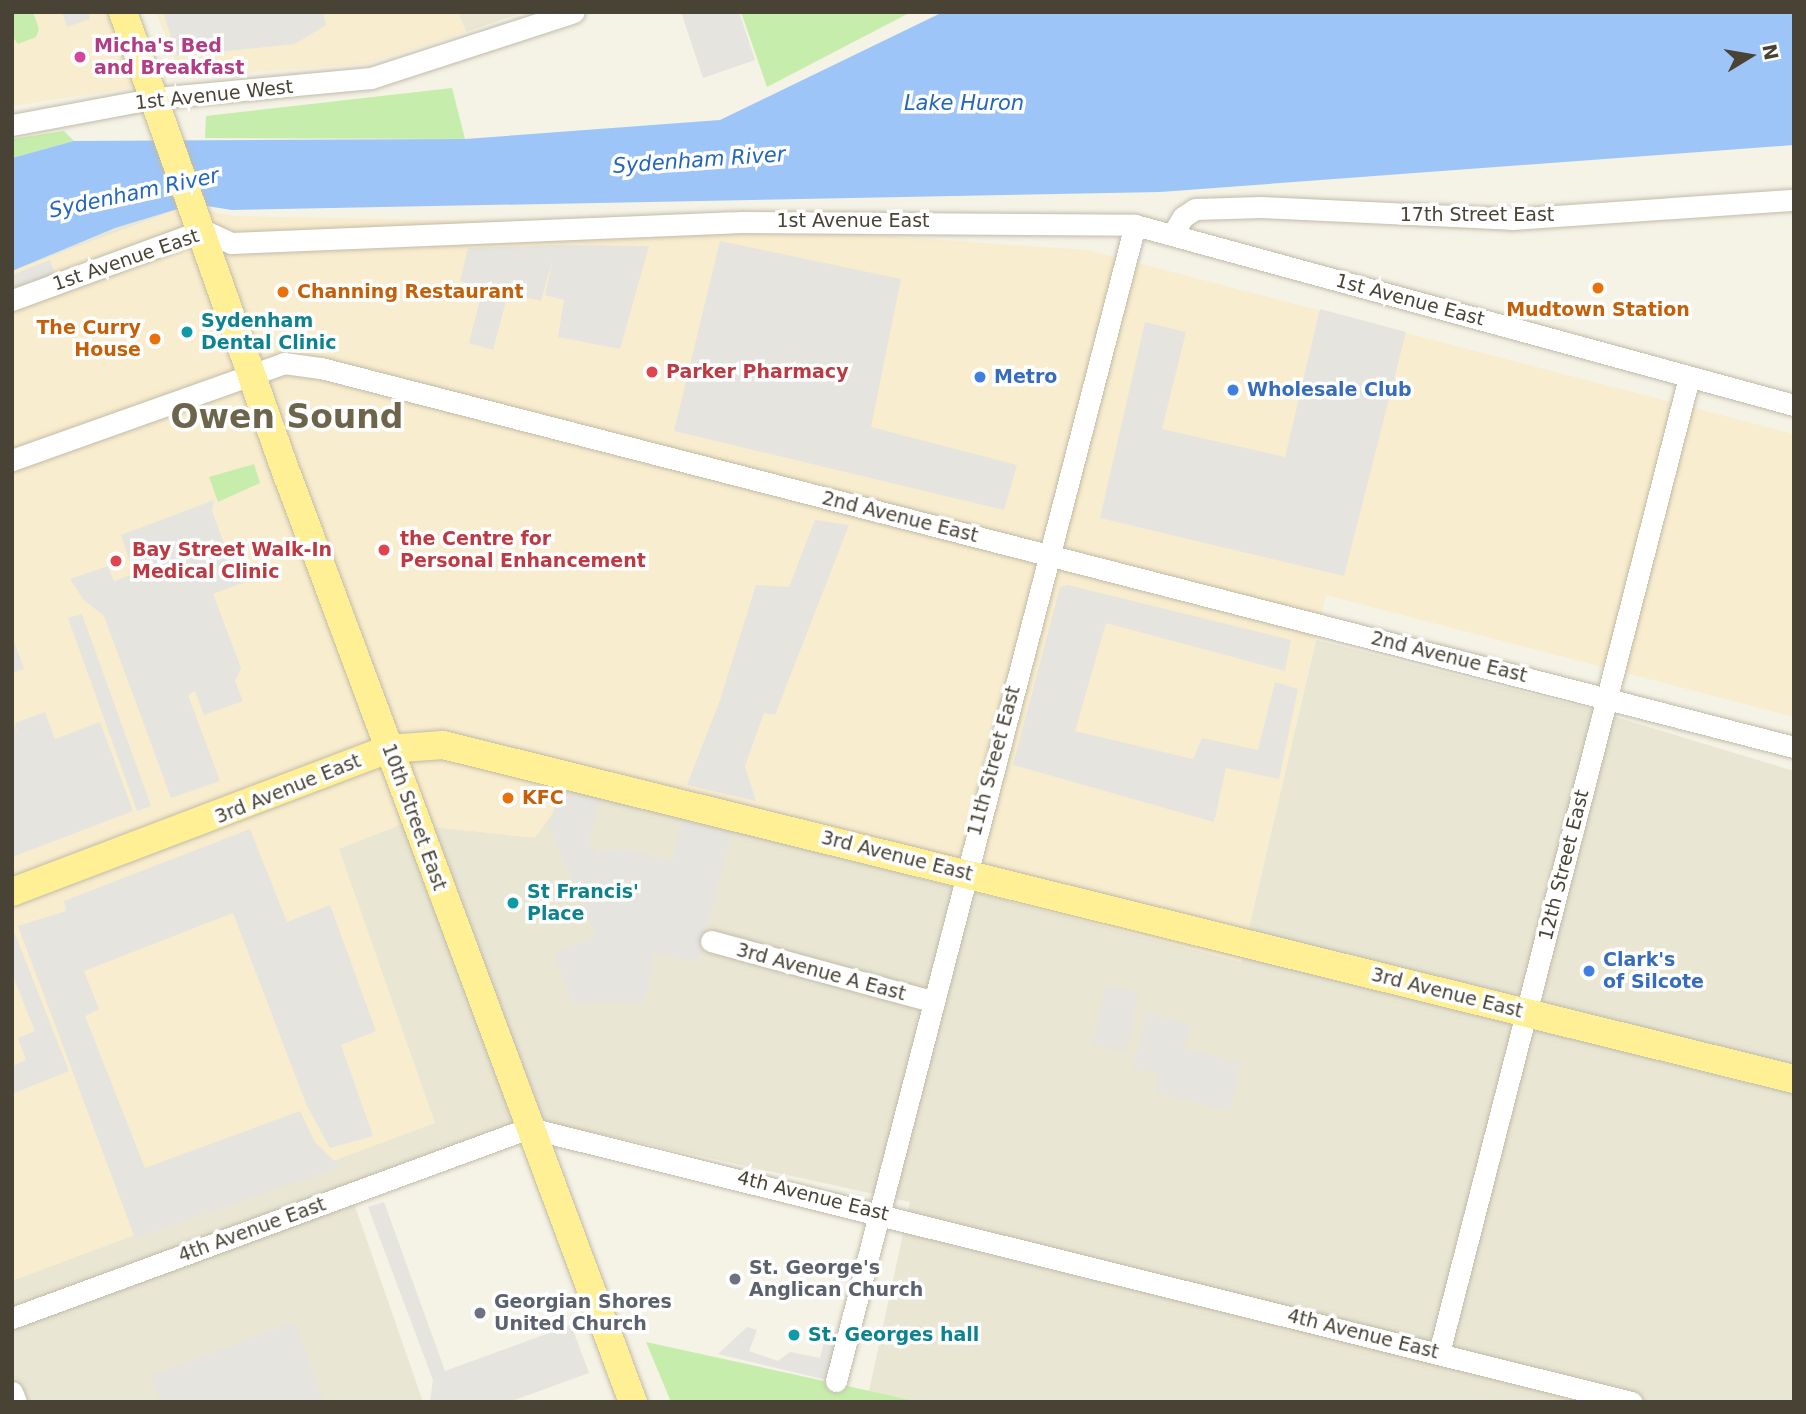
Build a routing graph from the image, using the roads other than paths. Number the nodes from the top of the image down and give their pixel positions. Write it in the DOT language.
graph roads {
  1 [pos="123,12"];
  2 [pos="574,12"];
  3 [pos="156,98"];
  4 [pos="12,125"];
  5 [pos="1794,200"];
  6 [pos="198,217"];
  7 [pos="1135,225"];
  8 [pos="1172,235"];
  9 [pos="12,300"];
  10 [pos="252,374"];
  11 [pos="1689,377"];
  12 [pos="1794,405"];
  13 [pos="12,460"];
  14 [pos="1047,555"];
  15 [pos="1607,697"];
  16 [pos="1794,747"];
  17 [pos="388,749"];
  18 [pos="965,873"];
  19 [pos="12,892"];
  20 [pos="711,941"];
  21 [pos="932,1001"];
  22 [pos="1526,1014"];
  23 [pos="1794,1079"];
  24 [pos="529,1128"];
  25 [pos="879,1213"];
  26 [pos="12,1318"];
  27 [pos="1439,1353"];
  28 [pos="836,1381"];
  29 [pos="12,1392"];
  30 [pos="16,1402"];
  31 [pos="633,1402"];
  32 [pos="1631,1402"];
  1 -- 3 [label="main road, 10th Street East"];
  2 -- 3 [label="street, 1st Avenue West"];
  3 -- 4 [label="street, 1st Avenue West"];
  3 -- 6 [label="main road, 10th Street East"];
  5 -- 8 [label="street, 17th Street East"];
  6 -- 7 [label="street, 1st Avenue East"];
  6 -- 9 [label="street, 1st Avenue East"];
  6 -- 10 [label="main road, 10th Street East"];
  7 -- 8 [label="street, 1st Avenue East"];
  7 -- 14 [label="street, 11th Street East"];
  8 -- 11 [label="street, 1st Avenue East"];
  10 -- 13 [label="street, 2nd Avenue East"];
  10 -- 14 [label="street, 2nd Avenue East"];
  10 -- 17 [label="main road, 10th Street East"];
  11 -- 12 [label="street, 1st Avenue East"];
  11 -- 15 [label="street, 12th Street East"];
  14 -- 15 [label="street, 2nd Avenue East"];
  14 -- 18 [label="street, 11th Street East"];
  15 -- 16 [label="street, 2nd Avenue East"];
  15 -- 22 [label="street, 12th Street East"];
  17 -- 18 [label="main road, 3rd Avenue East"];
  17 -- 19 [label="main road, 3rd Avenue East"];
  17 -- 24 [label="main road, 10th Street East"];
  18 -- 21 [label="street, 11th Street East"];
  18 -- 22 [label="main road, 3rd Avenue East"];
  20 -- 21 [label="street, 3rd Avenue A East"];
  21 -- 25 [label="street, 11th Street East"];
  22 -- 23 [label="main road, 3rd Avenue East"];
  22 -- 27 [label="street, 12th Street East"];
  24 -- 25 [label="street, 4th Avenue East"];
  24 -- 26 [label="street, 4th Avenue East"];
  24 -- 31 [label="main road, 10th Street East"];
  25 -- 27 [label="street, 4th Avenue East"];
  25 -- 28 [label="street, 11th Street East"];
  27 -- 32 [label="street, 4th Avenue East"];
  29 -- 30 [label="street"];
}
